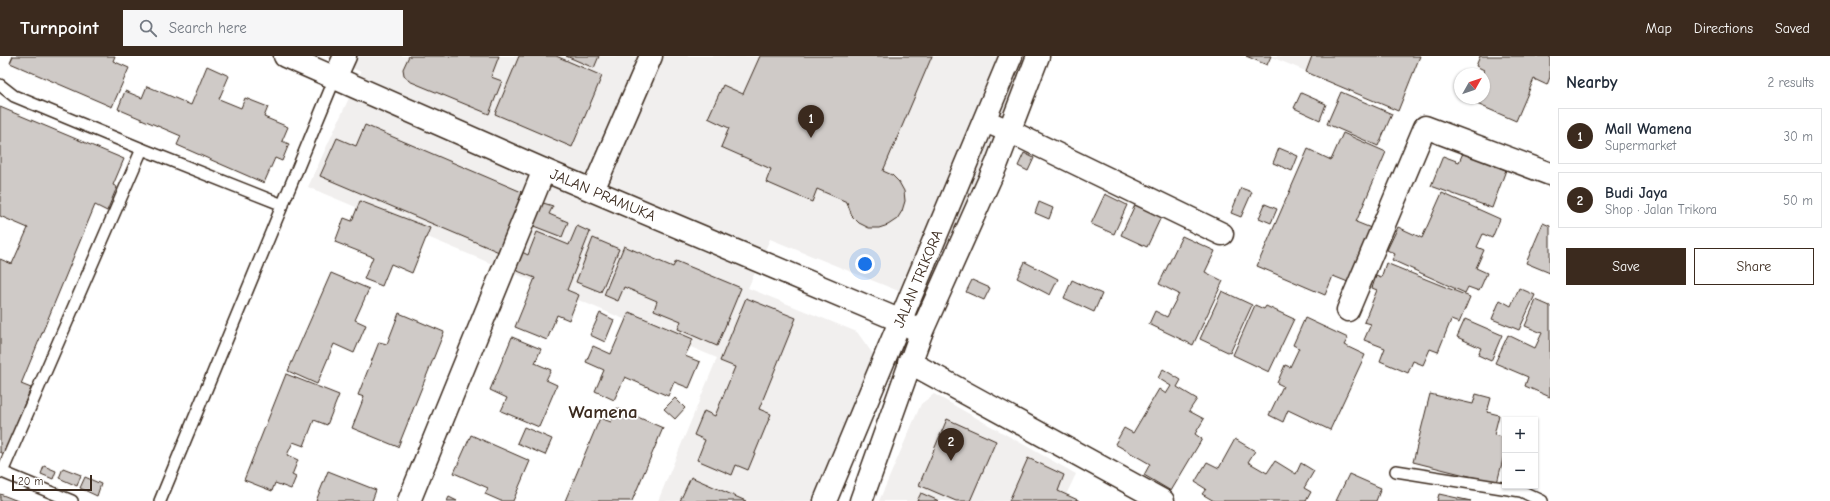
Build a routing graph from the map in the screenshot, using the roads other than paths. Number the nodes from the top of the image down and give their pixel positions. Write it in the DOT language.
graph roads {
  1 [pos="285,56"];
  2 [pos="345,56"];
  3 [pos="651,56"];
  4 [pos="1011,56"];
  5 [pos="1038,56"];
  6 [pos="335,78"];
  7 [pos="0,85"];
  8 [pos="985,121"];
  9 [pos="1009,131"];
  10 [pos="142,149"];
  11 [pos="544,170"];
  12 [pos="1550,174"];
  13 [pos="593,190"];
  14 [pos="283,205"];
  15 [pos="1222,234"];
  16 [pos="1348,310"];
  17 [pos="901,322"];
  18 [pos="921,333"];
  19 [pos="909,362"];
  20 [pos="1396,471"];
  21 [pos="72,501"];
  22 [pos="160,501"];
  23 [pos="409,501"];
  24 [pos="825,501"];
  25 [pos="861,501"];
  26 [pos="1163,501"];
  27 [pos="1542,501"];
  1 -- 6 [label="main road, JALAN PRAMUKA"];
  2 -- 6 [label="main road"];
  3 -- 13 [label="main road"];
  4 -- 8 [label="main road, JALAN TRIKORA"];
  5 -- 9 [label="main road, JALAN TRIKORA"];
  6 -- 11 [label="main road, JALAN PRAMUKA"];
  6 -- 14 [label="lane"];
  7 -- 10 [label="lane"];
  8 -- 9 [label="main road"];
  8 -- 17 [label="main road, JALAN TRIKORA"];
  9 -- 15 [label="main road"];
  9 -- 18 [label="main road, JALAN TRIKORA"];
  10 -- 14 [label="lane"];
  10 -- 21 [label="lane"];
  11 -- 13 [label="main road, JALAN PRAMUKA"];
  11 -- 23 [label="main road"];
  12 -- 16 [label="main road"];
  13 -- 17 [label="main road, JALAN PRAMUKA"];
  14 -- 22 [label="lane"];
  17 -- 18 [label="main road, JALAN PRAMUKA"];
  17 -- 24 [label="main road, JALAN TRIKORA"];
  18 -- 19 [label="main road, JALAN TRIKORA"];
  19 -- 25 [label="main road, JALAN TRIKORA"];
  19 -- 26 [label="main road"];
  20 -- 27 [label="lane"];
}
